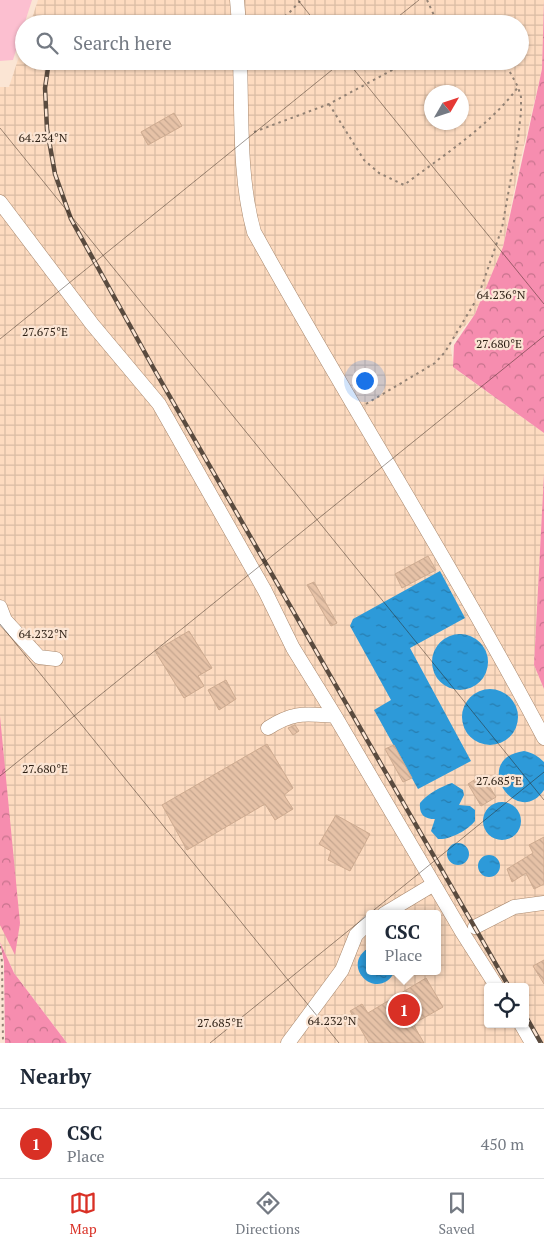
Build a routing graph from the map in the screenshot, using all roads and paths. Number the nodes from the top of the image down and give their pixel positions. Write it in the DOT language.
graph roads {
  1 [pos="237,0"];
  2 [pos="301,0"];
  3 [pos="427,0"];
  4 [pos="238,15"];
  5 [pos="286,15"];
  6 [pos="434,15"];
  7 [pos="240,70"];
  8 [pos="392,70"];
  9 [pos="509,70"];
  10 [pos="518,87"];
  11 [pos="329,104"];
  12 [pos="243,138"];
  13 [pos="0,202"];
  14 [pos="355,410"];
  15 [pos="0,607"];
  16 [pos="56,659"];
  17 [pos="335,716"];
  18 [pos="268,728"];
  19 [pos="544,738"];
  20 [pos="434,884"];
  21 [pos="544,903"];
  22 [pos="391,910"];
  23 [pos="366,925"];
  24 [pos="475,927"];
  25 [pos="0,946"];
  26 [pos="494,983"];
  27 [pos="524,1028"];
  28 [pos="3,1043"];
  29 [pos="288,1043"];
  30 [pos="532,1043"];
  1 -- 4 [label="street"];
  2 -- 5 [label="path"];
  3 -- 6 [label="path"];
  7 -- 12 [label="street"];
  8 -- 11 [label="path"];
  9 -- 10 [label="path"];
  10 -- 11 [label="path"];
  10 -- 14 [label="path"];
  11 -- 12 [label="path"];
  12 -- 14 [label="street"];
  13 -- 17 [label="street"];
  14 -- 19 [label="street"];
  15 -- 16 [label="street"];
  17 -- 18 [label="street"];
  17 -- 20 [label="street"];
  20 -- 22 [label="street"];
  20 -- 26 [label="street"];
  21 -- 24 [label="street"];
  23 -- 29 [label="street"];
  25 -- 28 [label="path"];
  27 -- 30 [label="street"];
}
